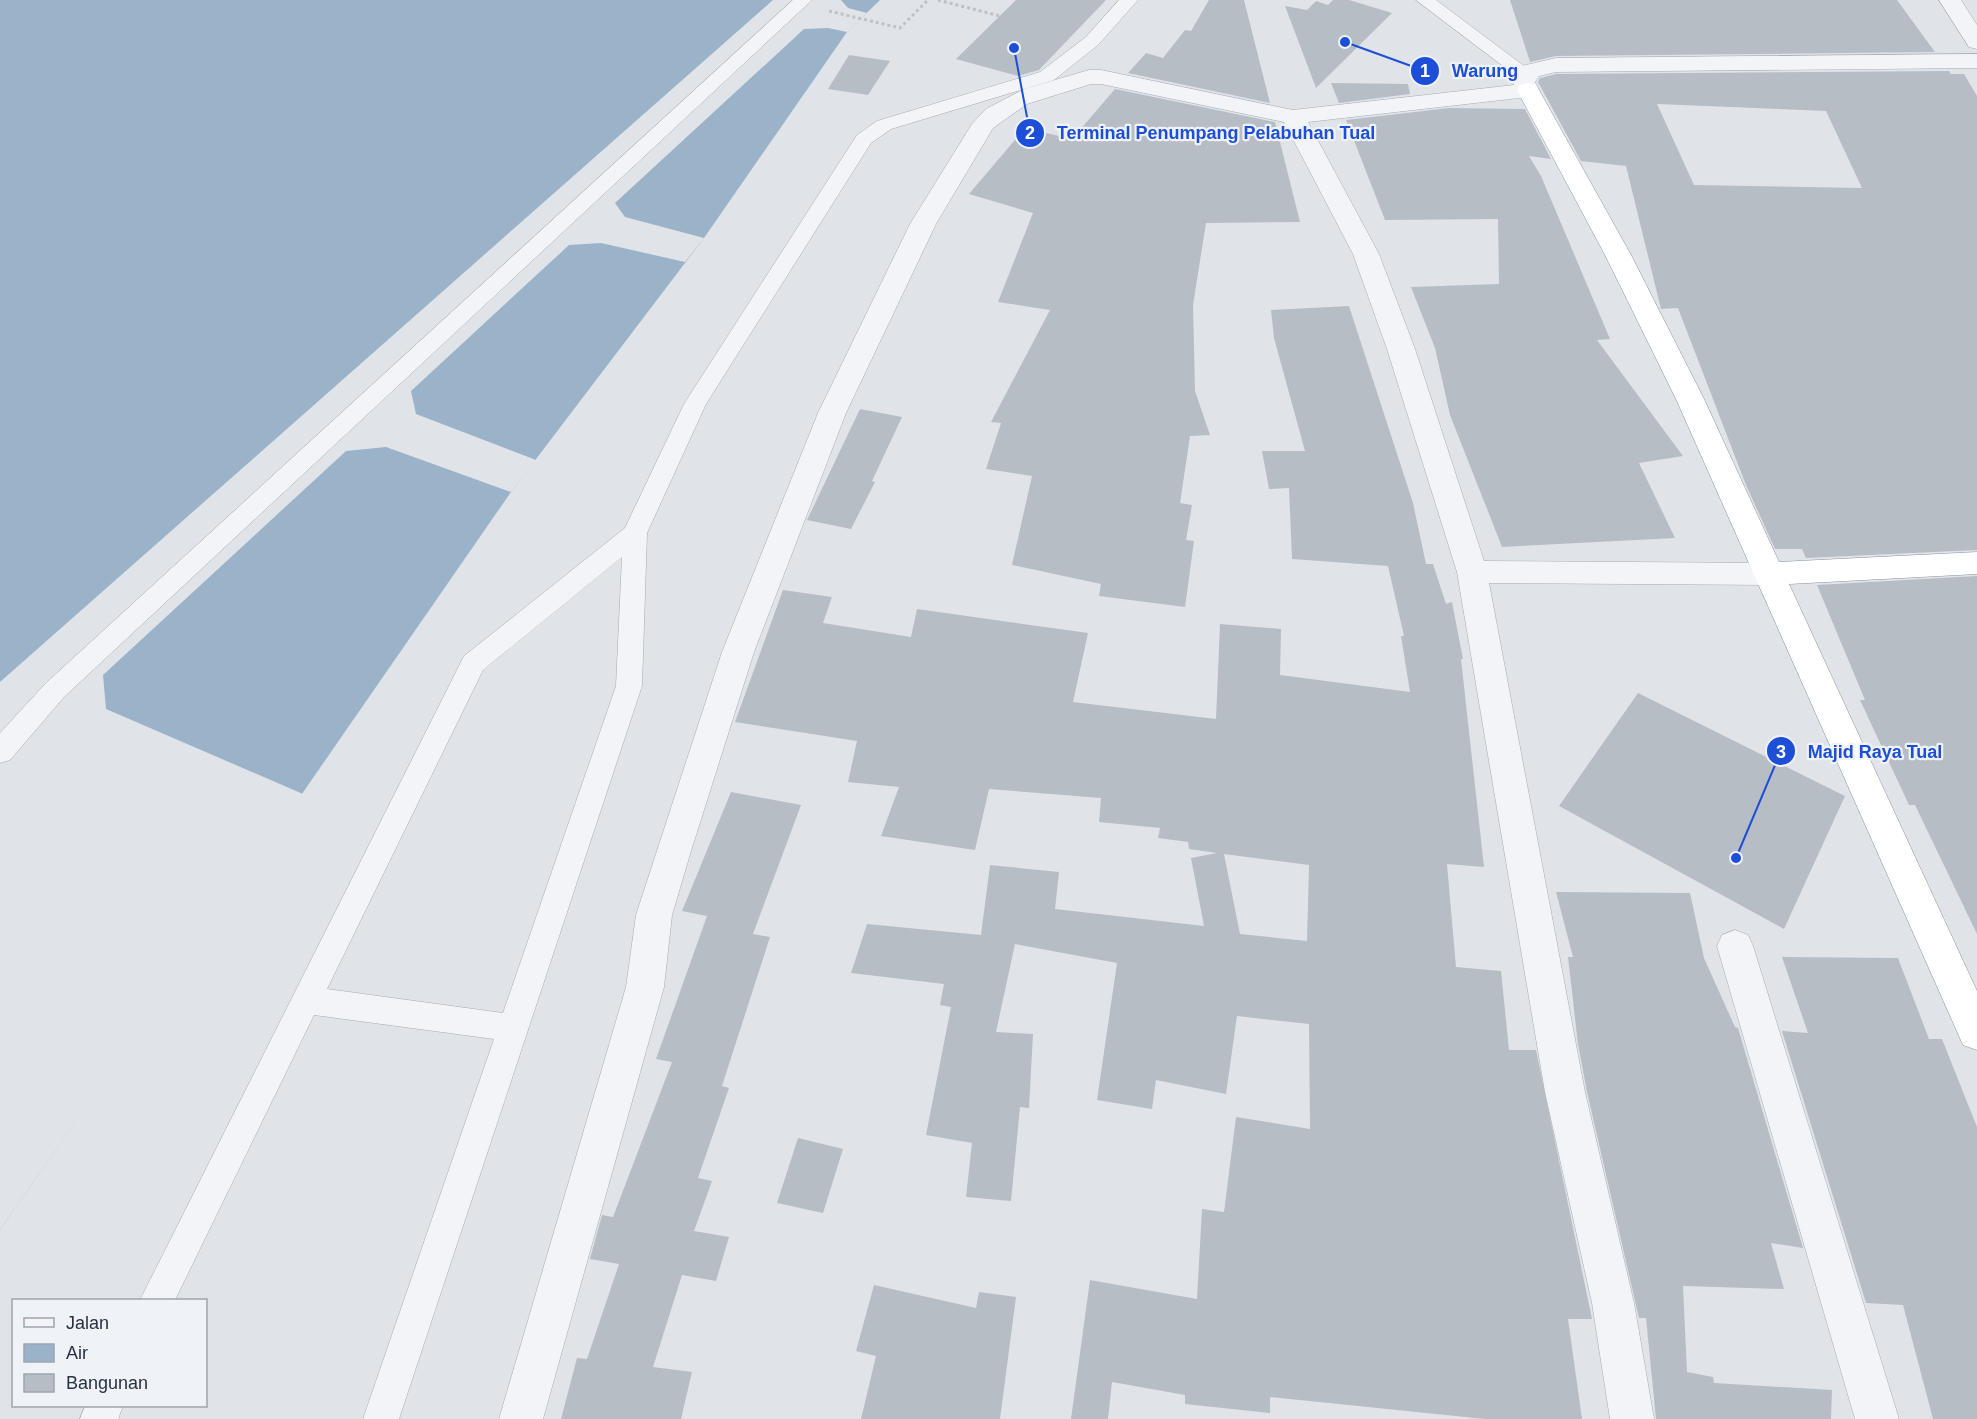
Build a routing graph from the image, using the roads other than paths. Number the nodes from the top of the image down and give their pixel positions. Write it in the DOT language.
graph roads {
  1 [pos="1129,0"];
  2 [pos="1425,0"];
  3 [pos="1950,0"];
  4 [pos="801,2"];
  5 [pos="1977,42"];
  6 [pos="1977,61"];
  7 [pos="1528,83"];
  8 [pos="1293,117"];
  9 [pos="635,533"];
  10 [pos="1977,563"];
  11 [pos="1472,572"];
  12 [pos="1772,574"];
  13 [pos="0,752"];
  14 [pos="1735,946"];
  15 [pos="306,1000"];
  16 [pos="514,1028"];
  17 [pos="1977,1033"];
  18 [pos="157,1299"];
  19 [pos="381,1419"];
  20 [pos="521,1419"];
  21 [pos="1632,1419"];
  22 [pos="1877,1419"];
  1 -- 9 [label="lane"];
  2 -- 7 [label="lane"];
  3 -- 5 [label="street"];
  4 -- 13 [label="lane"];
  6 -- 7 [label="street"];
  7 -- 8 [label="street"];
  7 -- 12 [label="highway"];
  8 -- 11 [label="street"];
  8 -- 20 [label="street"];
  9 -- 15 [label="lane"];
  9 -- 16 [label="lane"];
  10 -- 12 [label="highway"];
  11 -- 12 [label="street"];
  11 -- 21 [label="street"];
  12 -- 17 [label="highway"];
  14 -- 22 [label="street"];
  15 -- 16 [label="lane"];
  15 -- 18 [label="lane"];
  16 -- 19 [label="lane"];
}
